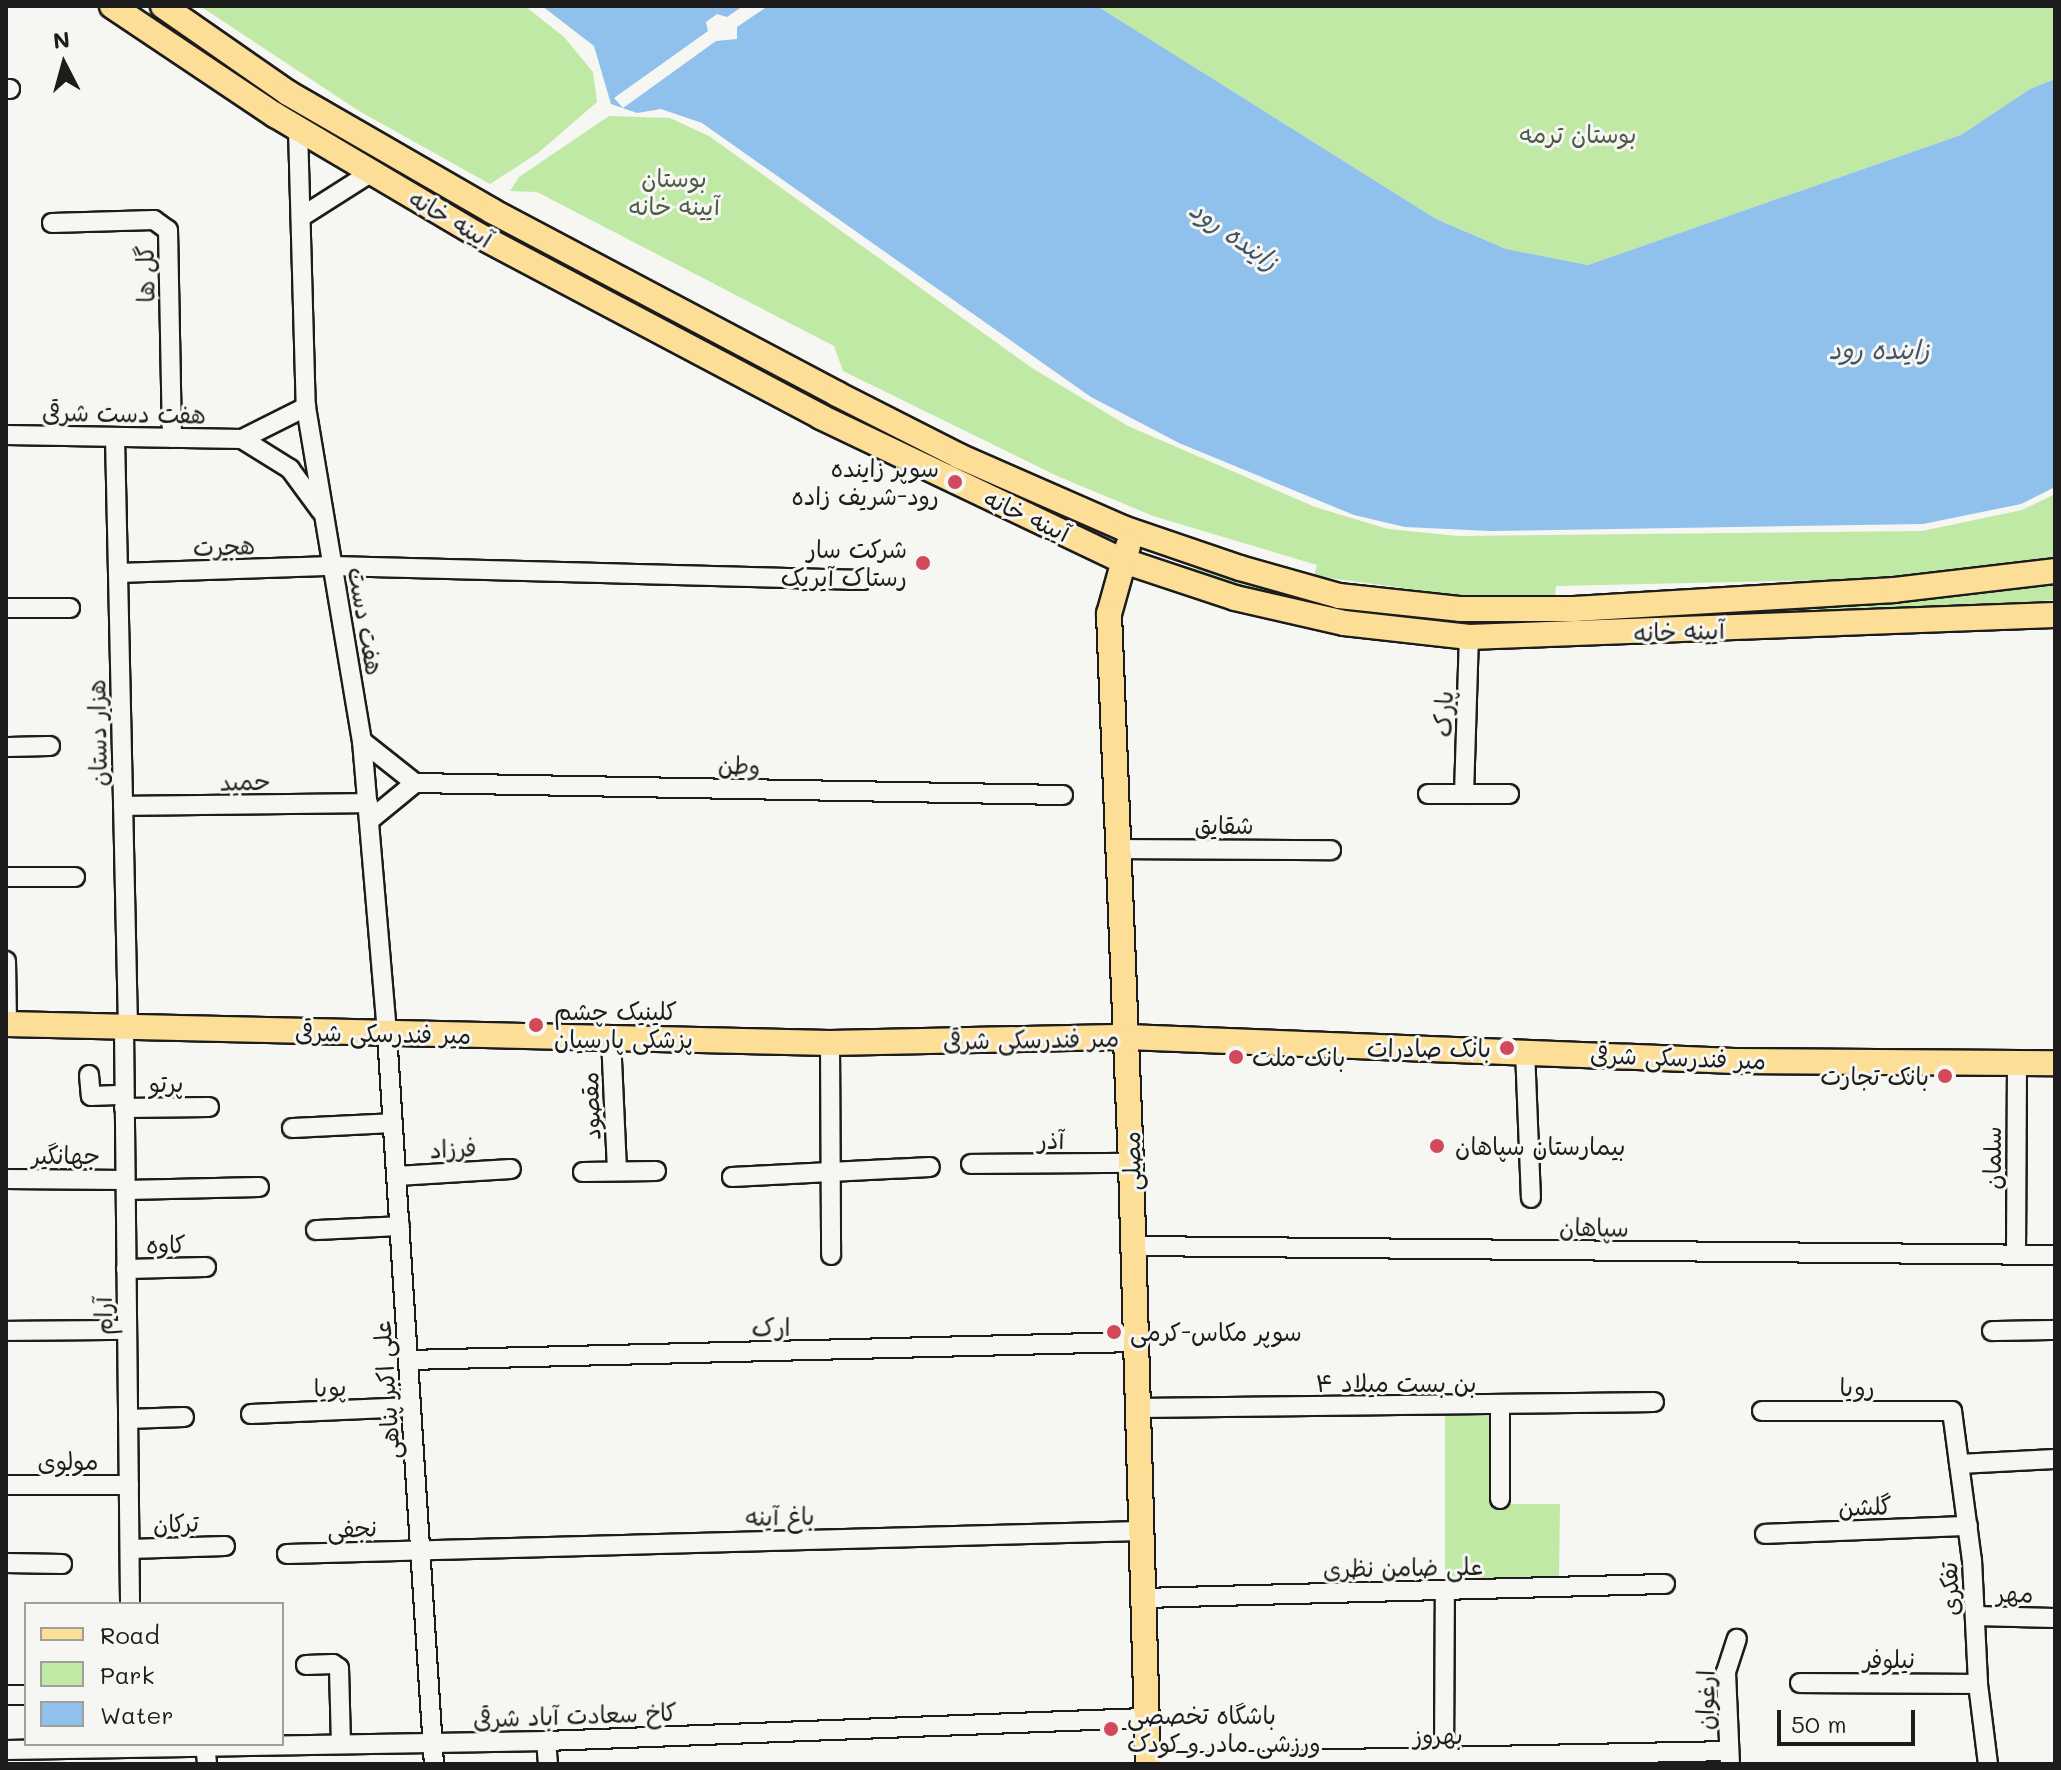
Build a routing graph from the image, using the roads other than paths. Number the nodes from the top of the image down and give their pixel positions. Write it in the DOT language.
graph roads {
  1 [pos="112,6"];
  2 [pos="163,6"];
  3 [pos="298,129"];
  4 [pos="372,172"];
  5 [pos="301,217"];
  6 [pos="52,223"];
  7 [pos="306,407"];
  8 [pos="6,435"];
  9 [pos="115,437"];
  10 [pos="172,438"];
  11 [pos="242,439"];
  12 [pos="324,516"];
  13 [pos="1134,533"];
  14 [pos="1121,560"];
  15 [pos="333,566"];
  16 [pos="2055,571"];
  17 [pos="118,573"];
  18 [pos="864,580"];
  19 [pos="1721,601"];
  20 [pos="6,608"];
  21 [pos="70,608"];
  22 [pos="2055,615"];
  23 [pos="1723,629"];
  24 [pos="1469,637"];
  25 [pos="362,741"];
  26 [pos="50,746"];
  27 [pos="6,747"];
  28 [pos="415,783"];
  29 [pos="1428,794"];
  30 [pos="1464,794"];
  31 [pos="1509,794"];
  32 [pos="1063,795"];
  33 [pos="123,806"];
  34 [pos="369,812"];
  35 [pos="1118,849"];
  36 [pos="1331,850"];
  37 [pos="6,877"];
  38 [pos="75,877"];
  39 [pos="6,961"];
  40 [pos="6,1024"];
  41 [pos="126,1028"];
  42 [pos="387,1034"];
  43 [pos="1127,1037"];
  44 [pos="611,1038"];
  45 [pos="830,1043"];
  46 [pos="1525,1050"];
  47 [pos="2017,1062"];
  48 [pos="2055,1063"];
  49 [pos="89,1075"];
  50 [pos="124,1101"];
  51 [pos="209,1107"];
  52 [pos="393,1123"];
  53 [pos="292,1128"];
  54 [pos="1131,1163"];
  55 [pos="971,1164"];
  56 [pos="930,1167"];
  57 [pos="511,1169"];
  58 [pos="617,1171"];
  59 [pos="656,1171"];
  60 [pos="583,1172"];
  61 [pos="831,1173"];
  62 [pos="397,1176"];
  63 [pos="732,1177"];
  64 [pos="6,1179"];
  65 [pos="126,1185"];
  66 [pos="259,1187"];
  67 [pos="1531,1198"];
  68 [pos="400,1226"];
  69 [pos="316,1230"];
  70 [pos="1133,1246"];
  71 [pos="831,1255"];
  72 [pos="2016,1255"];
  73 [pos="2055,1255"];
  74 [pos="206,1267"];
  75 [pos="126,1269"];
  76 [pos="127,1330"];
  77 [pos="2055,1330"];
  78 [pos="6,1331"];
  79 [pos="1992,1331"];
  80 [pos="1135,1342"];
  81 [pos="408,1360"];
  82 [pos="1654,1402"];
  83 [pos="1500,1406"];
  84 [pos="411,1407"];
  85 [pos="1138,1408"];
  86 [pos="1762,1411"];
  87 [pos="1952,1411"];
  88 [pos="251,1414"];
  89 [pos="184,1417"];
  90 [pos="128,1419"];
  91 [pos="2055,1459"];
  92 [pos="1959,1464"];
  93 [pos="6,1485"];
  94 [pos="129,1485"];
  95 [pos="1500,1499"];
  96 [pos="1968,1526"];
  97 [pos="1141,1531"];
  98 [pos="1765,1534"];
  99 [pos="225,1546"];
  100 [pos="130,1549"];
  101 [pos="420,1549"];
  102 [pos="287,1554"];
  103 [pos="6,1563"];
  104 [pos="62,1564"];
  105 [pos="1665,1584"];
  106 [pos="1445,1590"];
  107 [pos="1143,1598"];
  108 [pos="130,1602"];
  109 [pos="1975,1616"];
  110 [pos="2055,1618"];
  111 [pos="1737,1639"];
  112 [pos="306,1665"];
  113 [pos="1800,1683"];
  114 [pos="1978,1684"];
  115 [pos="1146,1718"];
  116 [pos="546,1741"];
  117 [pos="433,1742"];
  118 [pos="341,1744"];
  119 [pos="132,1746"];
  120 [pos="6,1750"];
  121 [pos="206,1751"];
  122 [pos="1729,1758"];
  123 [pos="1444,1760"];
  124 [pos="434,1764"];
  125 [pos="548,1764"];
  126 [pos="1148,1764"];
  127 [pos="1988,1764"];
  1 -- 3 [label="main road, آیینه خانه"];
  2 -- 13 [label="main road, آیینه خانه"];
  3 -- 4 [label="main road, آیینه خانه"];
  3 -- 5 [label="street, هفت دست"];
  4 -- 5 [label="street"];
  4 -- 14 [label="main road, آیینه خانه"];
  5 -- 7 [label="street, هفت دست"];
  6 -- 10 [label="street, گل ها"];
  7 -- 11 [label="street"];
  7 -- 12 [label="street, هفت دست"];
  8 -- 9 [label="street, هفت دست شرقی"];
  9 -- 10 [label="street, هفت دست شرقی"];
  9 -- 17 [label="street, هزار دستان"];
  10 -- 11 [label="street, هفت دست شرقی"];
  11 -- 12 [label="street"];
  12 -- 15 [label="street, هفت دست"];
  13 -- 14 [label="main road, مصلی"];
  13 -- 19 [label="main road, آیینه خانه"];
  14 -- 24 [label="main road, آیینه خانه"];
  14 -- 35 [label="main road, مصلی"];
  15 -- 17 [label="street, هجرت"];
  15 -- 18 [label="street"];
  15 -- 25 [label="street, هفت دست"];
  16 -- 19 [label="main road, آیینه خانه"];
  17 -- 33 [label="street, هزار دستان"];
  19 -- 23 [label="main road"];
  20 -- 21 [label="street"];
  22 -- 23 [label="main road, آیینه خانه"];
  23 -- 24 [label="main road, آیینه خانه"];
  24 -- 30 [label="street, پارک"];
  25 -- 28 [label="street"];
  25 -- 34 [label="street, هفت دست"];
  26 -- 27 [label="street"];
  28 -- 32 [label="street, وطن"];
  28 -- 34 [label="street"];
  29 -- 30 [label="street"];
  30 -- 31 [label="street"];
  33 -- 34 [label="street, حمید"];
  33 -- 41 [label="street, هزار دستان"];
  34 -- 42 [label="street, هفت دست"];
  35 -- 36 [label="street, شقایق"];
  35 -- 43 [label="main road, مصلی"];
  37 -- 38 [label="street"];
  39 -- 40 [label="street"];
  40 -- 41 [label="main road, میر فندرسکی شرقی"];
  41 -- 42 [label="main road, میر فندرسکی شرقی"];
  41 -- 50 [label="street, آرام"];
  42 -- 44 [label="main road, میر فندرسکی شرقی"];
  42 -- 52 [label="street, علی اکبر پناهی"];
  43 -- 45 [label="main road, میر فندرسکی شرقی"];
  43 -- 46 [label="main road, میر فندرسکی شرقی"];
  43 -- 54 [label="main road, مصلی"];
  44 -- 45 [label="main road, میر فندرسکی شرقی"];
  44 -- 58 [label="street, مقصود"];
  45 -- 61 [label="street"];
  46 -- 47 [label="main road, میر فندرسکی شرقی"];
  46 -- 67 [label="street"];
  47 -- 48 [label="main road, میر فندرسکی شرقی"];
  47 -- 72 [label="street, سلمان"];
  49 -- 50 [label="street, پرتو"];
  50 -- 51 [label="street, پرتو"];
  50 -- 65 [label="street, آرام"];
  52 -- 53 [label="street"];
  52 -- 62 [label="street, علی اکبر پناهی"];
  54 -- 55 [label="street, آذر"];
  54 -- 70 [label="main road, مصلی"];
  56 -- 61 [label="street"];
  57 -- 62 [label="street, فرزاد"];
  58 -- 59 [label="street, مقصود"];
  58 -- 60 [label="street, مقصود"];
  61 -- 63 [label="street"];
  61 -- 71 [label="street"];
  62 -- 68 [label="street, علی اکبر پناهی"];
  64 -- 65 [label="street, جهانگیر"];
  65 -- 66 [label="street, جهانگیر"];
  65 -- 75 [label="street, آرام"];
  68 -- 69 [label="street"];
  68 -- 81 [label="street, علی اکبر پناهی"];
  70 -- 72 [label="street, سپاهان"];
  70 -- 80 [label="main road, مصلی"];
  72 -- 73 [label="street, سپاهان"];
  74 -- 75 [label="street, کاوه"];
  75 -- 76 [label="street, آرام"];
  76 -- 78 [label="street"];
  76 -- 90 [label="street, آرام"];
  77 -- 79 [label="street"];
  80 -- 81 [label="street, ارک"];
  80 -- 85 [label="main road, مصلی"];
  81 -- 84 [label="street, علی اکبر پناهی"];
  82 -- 83 [label="street, بن بست میلاد ۴"];
  83 -- 85 [label="street, بن بست میلاد ۴"];
  83 -- 95 [label="street"];
  84 -- 88 [label="street, پویا"];
  84 -- 101 [label="street, علی اکبر پناهی"];
  85 -- 97 [label="main road, مصلی"];
  86 -- 87 [label="street, رویا"];
  87 -- 92 [label="street, تفکری"];
  89 -- 90 [label="street"];
  90 -- 94 [label="street, آرام"];
  91 -- 92 [label="street"];
  92 -- 96 [label="street, تفکری"];
  93 -- 94 [label="street, مولوی"];
  94 -- 100 [label="street, آرام"];
  96 -- 98 [label="street, گلشن"];
  96 -- 109 [label="street, تفکری"];
  97 -- 101 [label="street, باغ آینه"];
  97 -- 107 [label="main road, مصلی"];
  99 -- 100 [label="street, ترکان"];
  100 -- 108 [label="street, آرام"];
  101 -- 102 [label="street, نجفی"];
  101 -- 117 [label="street, علی اکبر پناهی"];
  103 -- 104 [label="street"];
  105 -- 106 [label="street, علی ضامن نظری"];
  106 -- 107 [label="street, علی ضامن نظری"];
  106 -- 123 [label="street"];
  107 -- 115 [label="main road, مصلی"];
  109 -- 110 [label="street, مهر"];
  109 -- 114 [label="street, تفکری"];
  111 -- 122 [label="street, ارغوان"];
  112 -- 118 [label="street"];
  113 -- 114 [label="street, نیلوفر"];
  114 -- 127 [label="street, تفکری"];
  115 -- 116 [label="street, کاخ سعادت آباد شرقی"];
  115 -- 126 [label="main road, مصلی"];
  116 -- 117 [label="street, کاخ سعادت آباد شرقی"];
  116 -- 125 [label="street"];
  117 -- 118 [label="street, کاخ سعادت آباد شرقی"];
  117 -- 124 [label="street, علی اکبر پناهی"];
  118 -- 121 [label="street, کاخ سعادت آباد شرقی"];
  119 -- 120 [label="street, کاخ سعادت آباد شرقی"];
  119 -- 121 [label="street, کاخ سعادت آباد شرقی"];
  122 -- 123 [label="street, بهروز"];
  123 -- 126 [label="street, بهروز"];
}
